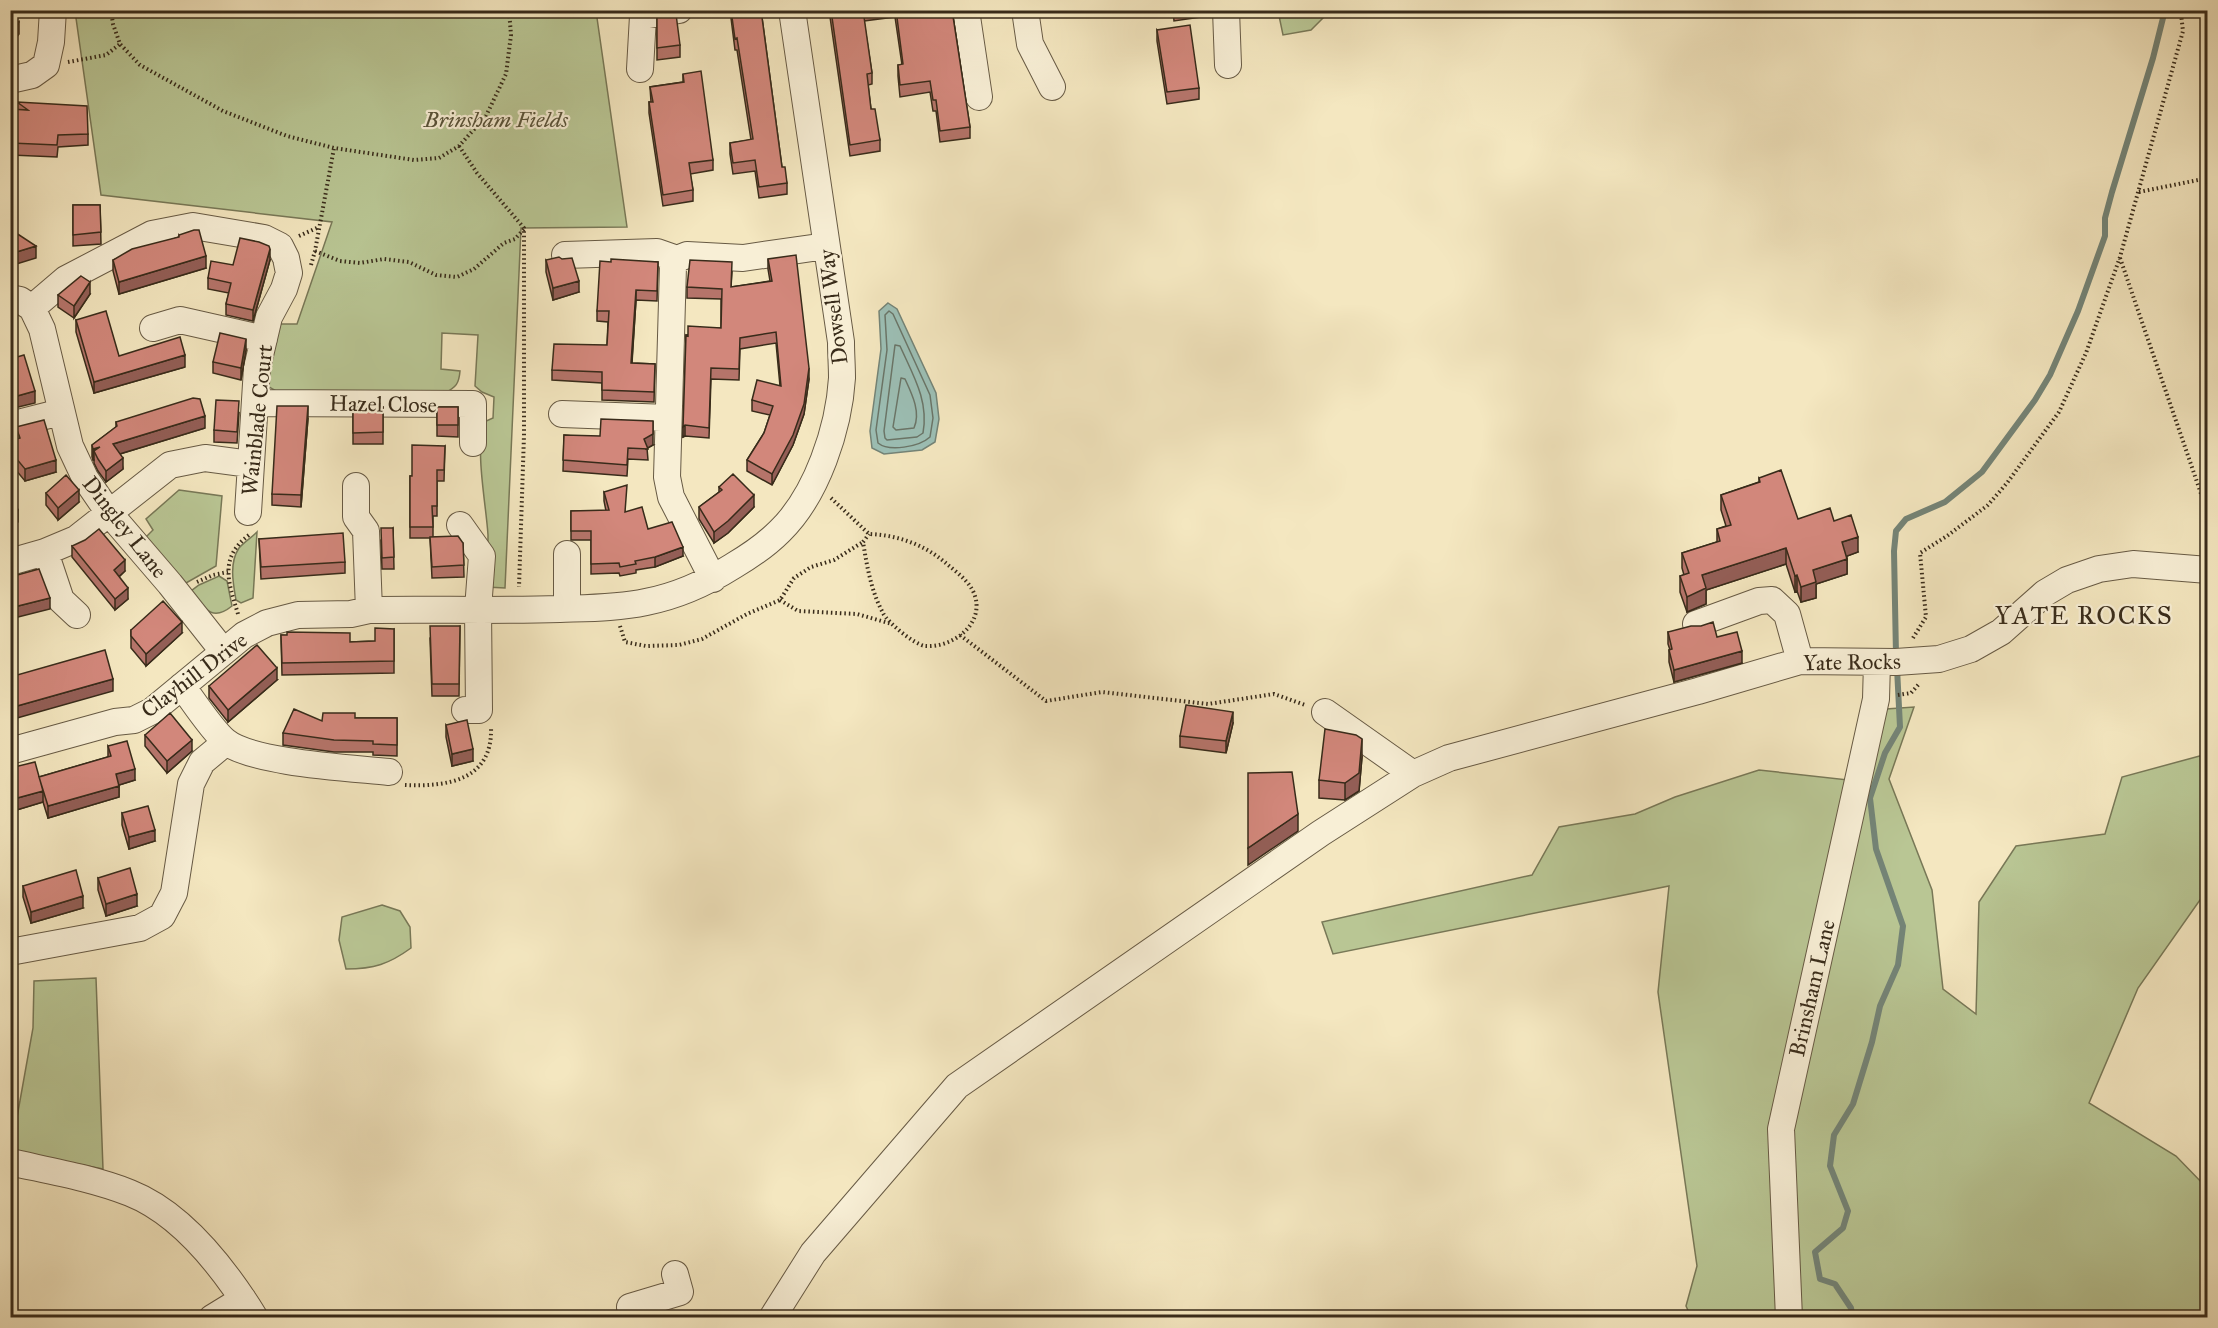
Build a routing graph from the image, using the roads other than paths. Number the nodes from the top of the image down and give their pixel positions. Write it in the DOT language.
graph roads {
  1 [pos="53,10"];
  2 [pos="679,10"];
  3 [pos="792,10"];
  4 [pos="966,10"];
  5 [pos="1025,10"];
  6 [pos="1226,10"];
  7 [pos="642,13"];
  8 [pos="1228,65"];
  9 [pos="640,69"];
  10 [pos="10,80"];
  11 [pos="1052,87"];
  12 [pos="979,97"];
  13 [pos="826,246"];
  14 [pos="565,255"];
  15 [pos="677,259"];
  16 [pos="21,303"];
  17 [pos="153,328"];
  18 [pos="264,339"];
  19 [pos="255,402"];
  20 [pos="61,412"];
  21 [pos="562,414"];
  22 [pos="668,418"];
  23 [pos="10,425"];
  24 [pos="473,443"];
  25 [pos="250,464"];
  26 [pos="356,486"];
  27 [pos="248,512"];
  28 [pos="109,513"];
  29 [pos="460,525"];
  30 [pos="45,552"];
  31 [pos="567,554"];
  32 [pos="10,562"];
  33 [pos="2208,570"];
  34 [pos="713,579"];
  35 [pos="567,608"];
  36 [pos="483,609"];
  37 [pos="369,610"];
  38 [pos="78,615"];
  39 [pos="1696,624"];
  40 [pos="223,651"];
  41 [pos="1800,661"];
  42 [pos="1877,662"];
  43 [pos="182,686"];
  44 [pos="465,710"];
  45 [pos="1324,712"];
  46 [pos="226,742"];
  47 [pos="10,751"];
  48 [pos="1413,774"];
  49 [pos="393,778"];
  50 [pos="10,952"];
  51 [pos="10,1162"];
  52 [pos="675,1274"];
  53 [pos="249,1308"];
  54 [pos="212,1317"];
  55 [pos="633,1317"];
  56 [pos="772,1317"];
  57 [pos="1789,1317"];
  1 -- 10 [label="street"];
  2 -- 7 [label="street"];
  3 -- 13 [label="street, Dowsell Way"];
  4 -- 12 [label="street"];
  5 -- 11 [label="street"];
  6 -- 8 [label="street"];
  7 -- 9 [label="street"];
  13 -- 15 [label="street"];
  13 -- 34 [label="street, Dowsell Way"];
  14 -- 15 [label="street"];
  15 -- 22 [label="street"];
  16 -- 18 [label="street, Wainblade Court"];
  16 -- 20 [label="street, Dingley Lane"];
  17 -- 18 [label="street"];
  18 -- 19 [label="street, Wainblade Court"];
  19 -- 24 [label="street, Hazel Close"];
  19 -- 25 [label="street, Wainblade Court"];
  20 -- 23 [label="street"];
  20 -- 28 [label="street, Dingley Lane"];
  21 -- 22 [label="street"];
  22 -- 34 [label="street"];
  25 -- 27 [label="street, Wainblade Court"];
  25 -- 28 [label="street"];
  26 -- 37 [label="street"];
  28 -- 30 [label="street"];
  28 -- 40 [label="street, Dingley Lane"];
  29 -- 36 [label="street"];
  30 -- 32 [label="street"];
  30 -- 38 [label="street"];
  31 -- 35 [label="street"];
  33 -- 42 [label="street, Yate Rocks"];
  34 -- 35 [label="street, Dowsell Way"];
  35 -- 36 [label="street, Dowsell Way"];
  36 -- 37 [label="street, Clayhill Drive"];
  36 -- 44 [label="street"];
  37 -- 40 [label="street, Clayhill Drive"];
  39 -- 41 [label="street"];
  40 -- 43 [label="street, Clayhill Drive"];
  41 -- 42 [label="street, Yate Rocks"];
  41 -- 48 [label="street, Yate Rocks"];
  42 -- 57 [label="street, Brinsham Lane"];
  43 -- 46 [label="street"];
  43 -- 47 [label="street, Clayhill Drive"];
  45 -- 48 [label="street"];
  46 -- 49 [label="street"];
  46 -- 50 [label="street"];
  48 -- 56 [label="street, Yate Rocks"];
  51 -- 53 [label="street"];
  52 -- 55 [label="street"];
  53 -- 54 [label="street"];
}
